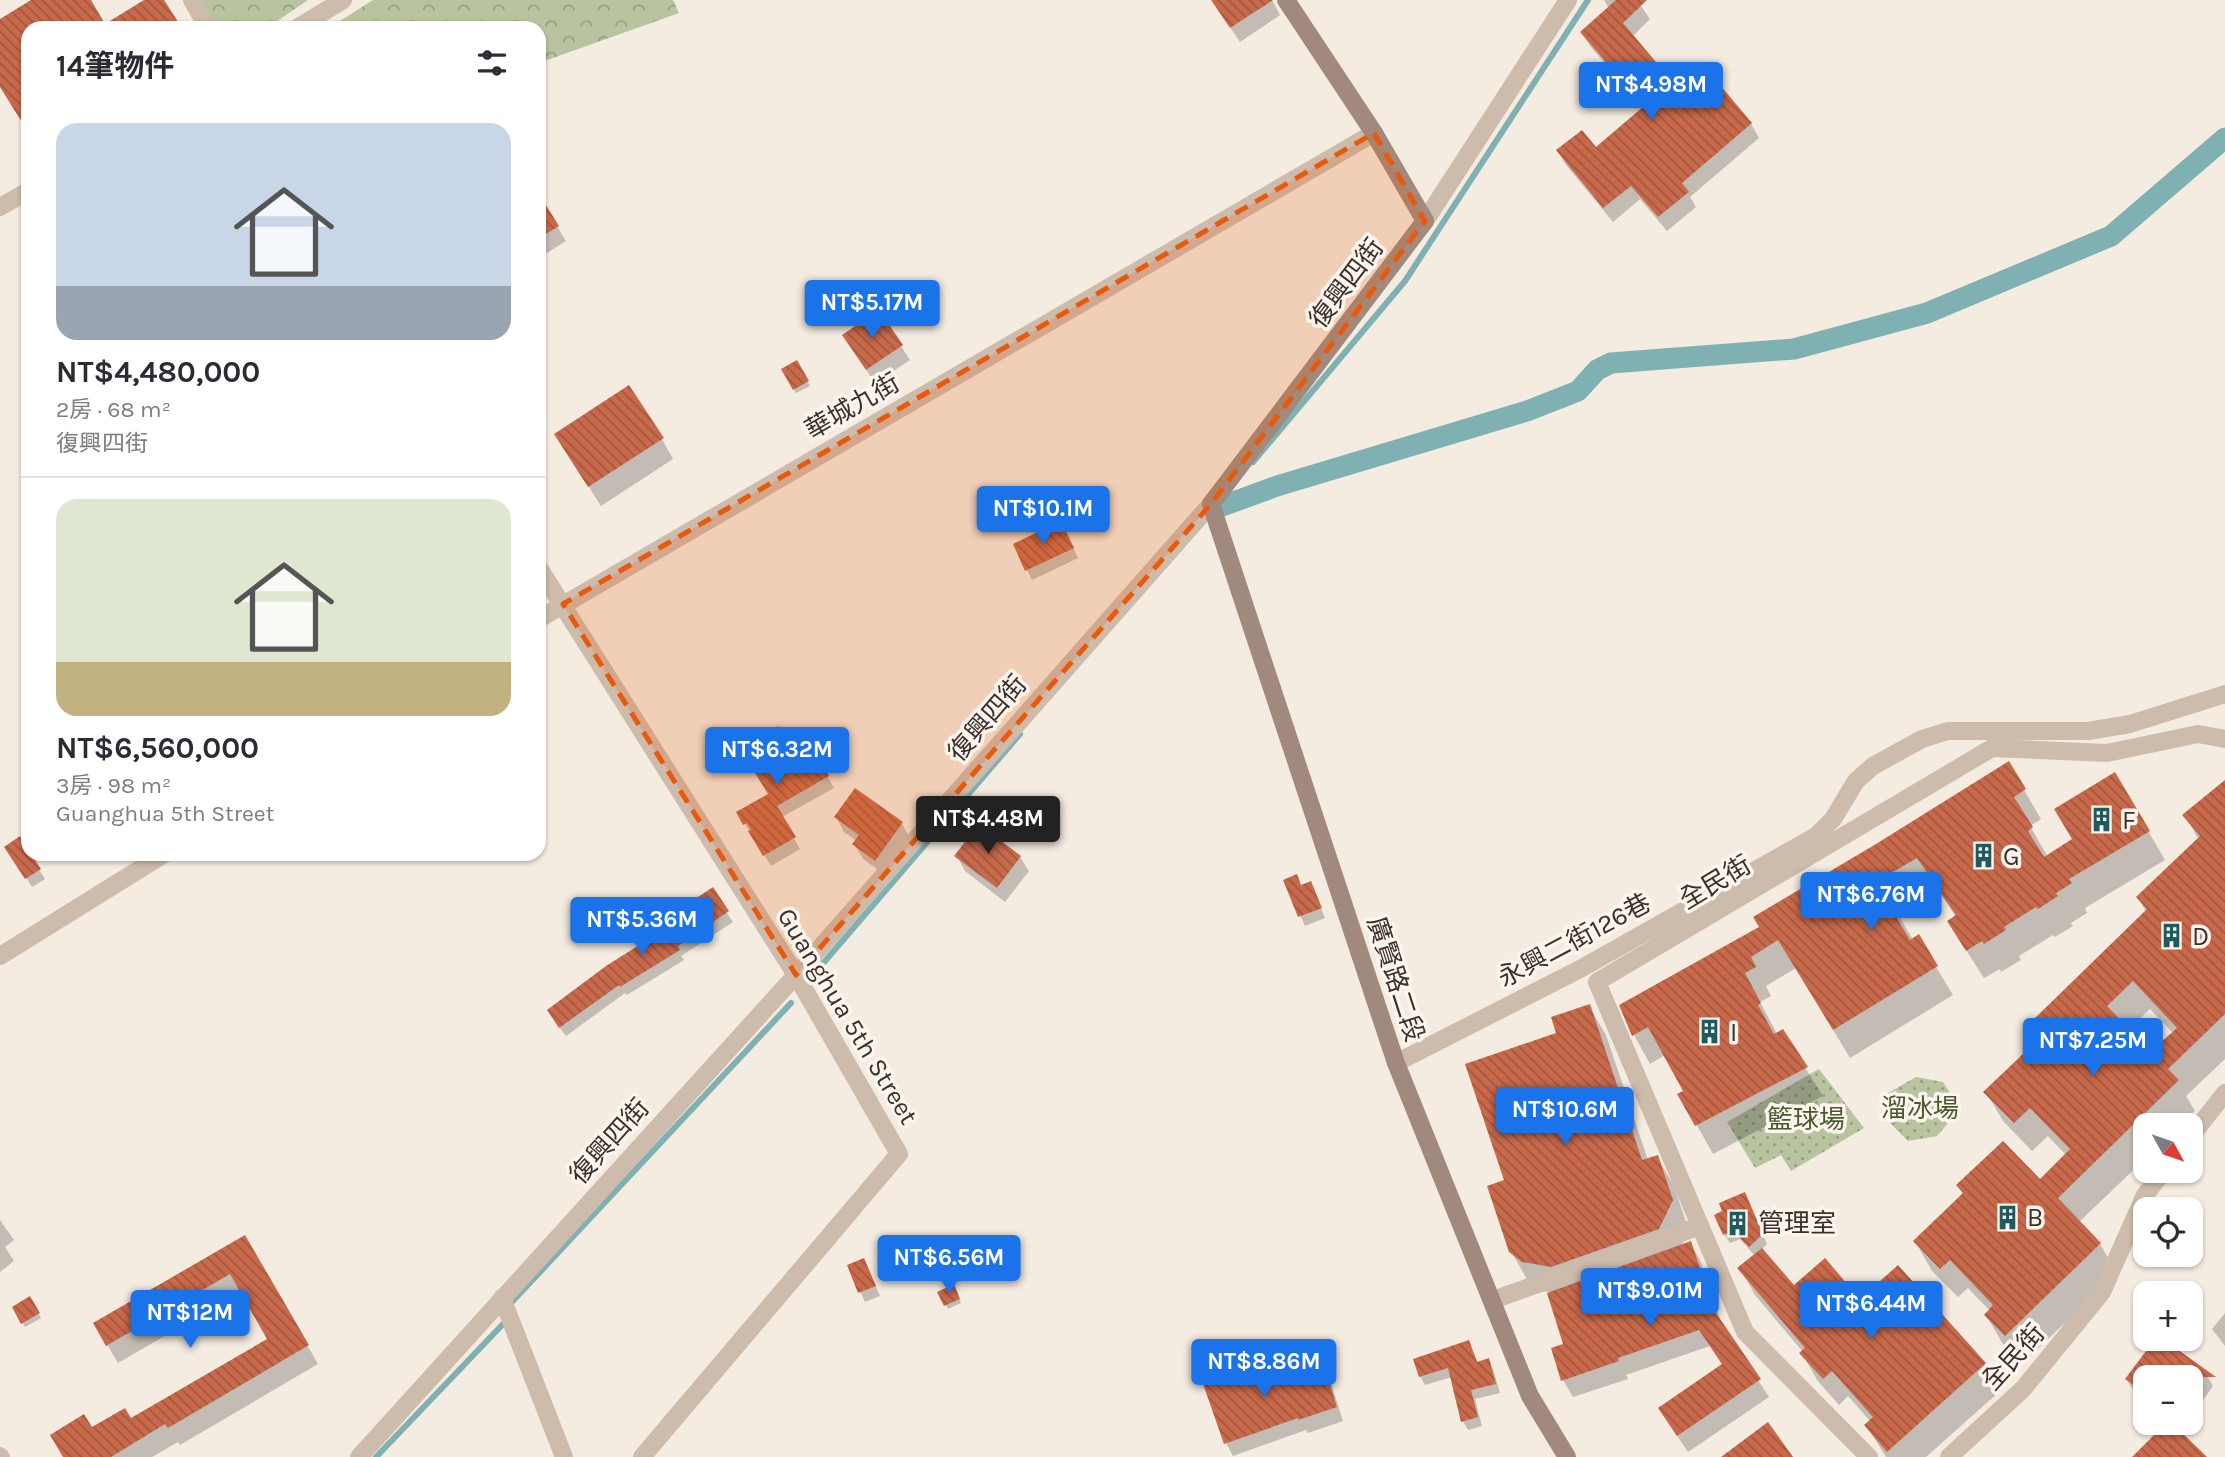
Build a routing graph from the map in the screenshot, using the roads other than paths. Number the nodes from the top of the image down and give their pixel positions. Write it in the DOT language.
graph roads {
  1 [pos="192,0"];
  2 [pos="343,0"];
  3 [pos="1286,0"];
  4 [pos="1568,0"];
  5 [pos="204,21"];
  6 [pos="309,21"];
  7 [pos="1374,133"];
  8 [pos="21,195"];
  9 [pos="0,208"];
  10 [pos="1425,221"];
  11 [pos="1211,504"];
  12 [pos="546,578"];
  13 [pos="563,604"];
  14 [pos="546,615"];
  15 [pos="2225,694"];
  16 [pos="2225,739"];
  17 [pos="153,861"];
  18 [pos="0,956"];
  19 [pos="796,975"];
  20 [pos="1396,1063"];
  21 [pos="2225,1093"];
  22 [pos="2203,1121"];
  23 [pos="2154,1183"];
  24 [pos="1700,1226"];
  25 [pos="502,1298"];
  26 [pos="1493,1300"];
  27 [pos="359,1457"];
  28 [pos="564,1457"];
  29 [pos="642,1457"];
  30 [pos="1567,1457"];
  31 [pos="1869,1457"];
  32 [pos="1949,1457"];
  1 -- 5 [label="street"];
  2 -- 6 [label="street"];
  3 -- 7 [label="street"];
  4 -- 10 [label="street, 復興四街"];
  7 -- 10 [label="street"];
  7 -- 13 [label="street, 華城九街"];
  8 -- 9 [label="street"];
  10 -- 11 [label="street, 復興四街"];
  11 -- 19 [label="street, 復興四街"];
  11 -- 20 [label="street, 廣賢路二段"];
  12 -- 13 [label="street, Guanghua 5th Street"];
  13 -- 14 [label="street, 華城九街"];
  13 -- 19 [label="street, Guanghua 5th Street"];
  15 -- 20 [label="street, 永興二街126巷"];
  16 -- 24 [label="street, 全民街"];
  17 -- 18 [label="street"];
  19 -- 25 [label="street, 復興四街"];
  19 -- 29 [label="street, Guanghua 5th Street"];
  20 -- 26 [label="street, 廣賢路二段"];
  21 -- 22 [label="street"];
  23 -- 32 [label="street, 全民街"];
  24 -- 26 [label="street"];
  24 -- 31 [label="street, 全民街"];
  25 -- 27 [label="street, 復興四街"];
  25 -- 28 [label="street"];
  26 -- 30 [label="street, 廣賢路二段"];
}
